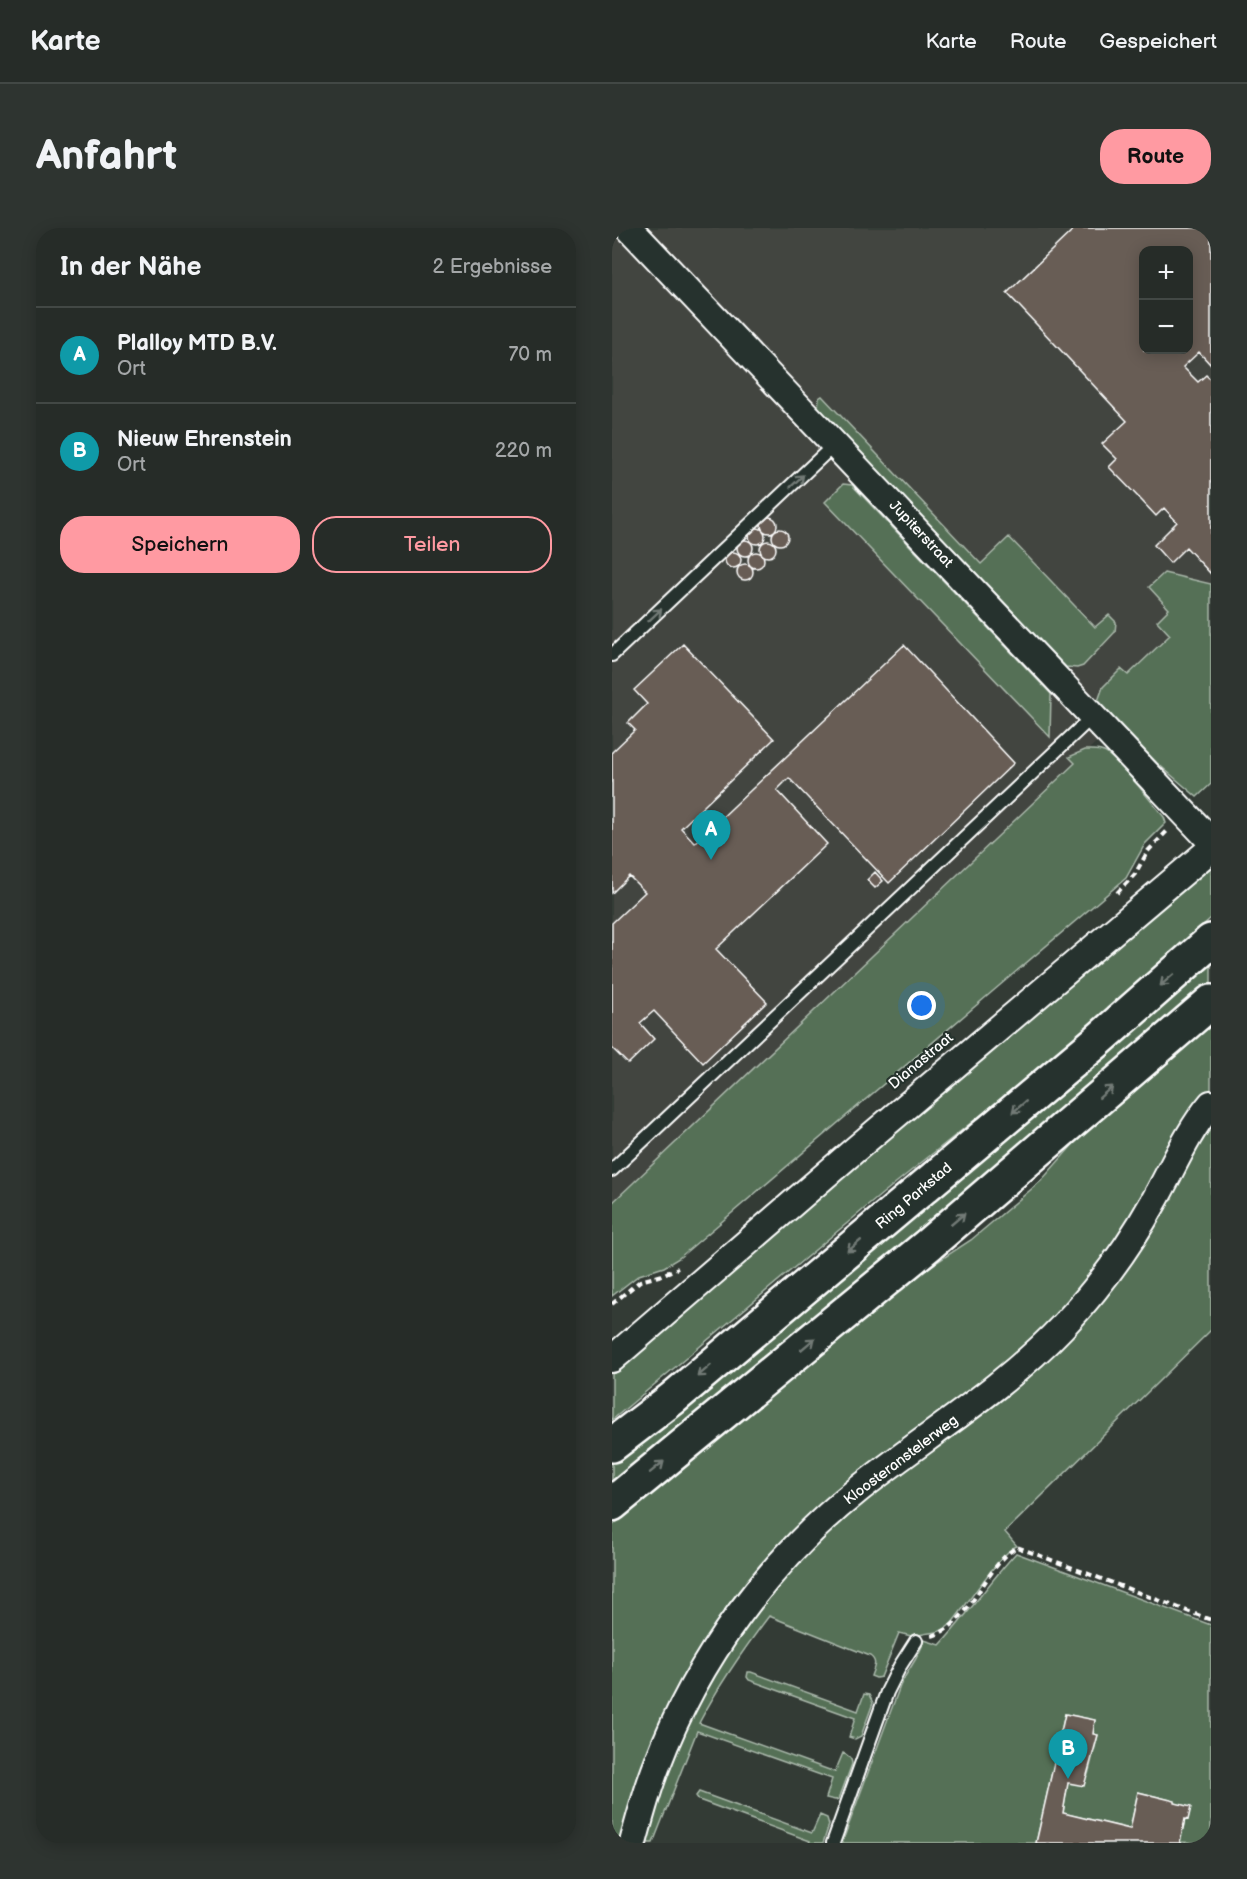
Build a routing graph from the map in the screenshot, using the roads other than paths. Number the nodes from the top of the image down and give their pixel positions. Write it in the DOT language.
graph roads {
  1 [pos="629,228"];
  2 [pos="835,444"];
  3 [pos="612,655"];
  4 [pos="1093,716"];
  5 [pos="1211,841"];
  6 [pos="1211,849"];
  7 [pos="1211,941"];
  8 [pos="1211,1002"];
  9 [pos="1211,1104"];
  10 [pos="612,1170"];
  11 [pos="616,1347"];
  12 [pos="612,1445"];
  13 [pos="612,1504"];
  14 [pos="916,1641"];
  15 [pos="633,1843"];
  16 [pos="833,1843"];
  1 -- 2 [label="street, Jupiterstraat"];
  3 -- 2 [label="lane, one-way"];
  2 -- 4 [label="street, Jupiterstraat"];
  4 -- 5 [label="street, Jupiterstraat"];
  4 -- 10 [label="lane"];
  6 -- 11 [label="street, Dianastraat"];
  7 -- 12 [label="highway, Ring Parkstad, one-way"];
  13 -- 8 [label="highway, one-way"];
  9 -- 15 [label="street, Kloosteranstelerweg"];
  14 -- 16 [label="lane"];
}
